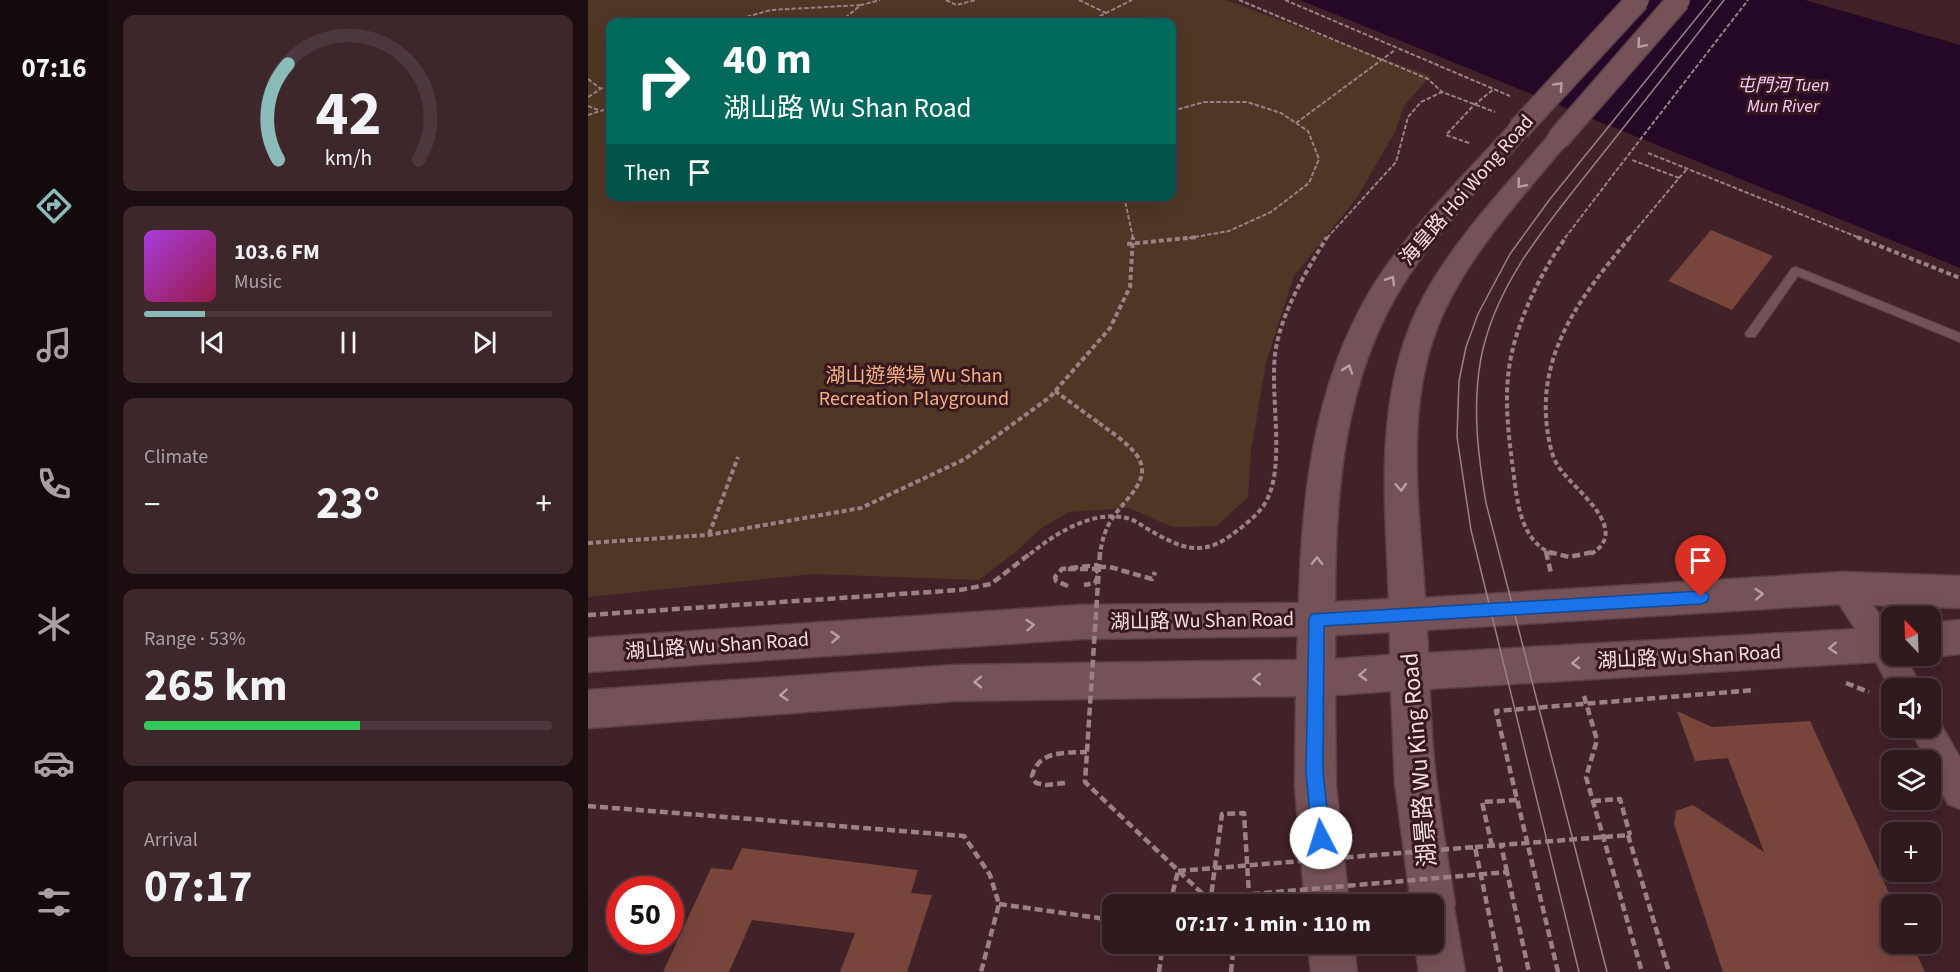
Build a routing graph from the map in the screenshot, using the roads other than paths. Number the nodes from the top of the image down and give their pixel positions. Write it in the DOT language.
graph roads {
  1 [pos="1638,0"];
  2 [pos="1679,0"];
  3 [pos="1751,334"];
  4 [pos="1960,338"];
  5 [pos="1844,588"];
  6 [pos="1960,592"];
  7 [pos="1407,615"];
  8 [pos="1317,619"];
  9 [pos="1881,637"];
  10 [pos="1960,637"];
  11 [pos="1941,639"];
  12 [pos="1881,645"];
  13 [pos="588,655"];
  14 [pos="1410,672"];
  15 [pos="1316,678"];
  16 [pos="588,709"];
  17 [pos="1931,738"];
  18 [pos="1960,792"];
  19 [pos="1326,894"];
  20 [pos="1431,894"];
  21 [pos="1332,954"];
  22 [pos="1439,954"];
  23 [pos="1334,972"];
  24 [pos="1442,972"];
  8 -- 1 [label="main road, 海皇路 Hoi Wong Road, one-way, bridge"];
  2 -- 7 [label="main road, 海皇路 Hoi Wong Road, one-way, bridge"];
  3 -- 4 [label="lane"];
  5 -- 6 [label="main road, 湖山路 Wu Shan Road"];
  7 -- 5 [label="main road, 湖山路 Wu Shan Road, one-way"];
  5 -- 9 [label="street"];
  7 -- 8 [label="main road, 湖山路 Wu Shan Road"];
  7 -- 14 [label="main road, 湖景路 Wu King Road"];
  13 -- 8 [label="main road, 湖山路 Wu Shan Road, one-way"];
  8 -- 15 [label="main road"];
  10 -- 11 [label="main road"];
  12 -- 14 [label="main road, 湖山路 Wu Shan Road, one-way"];
  14 -- 15 [label="main road, 湖山路 Wu Shan Road, one-way"];
  14 -- 20 [label="main road, 湖景路 Wu King Road"];
  15 -- 16 [label="main road, 湖山路 Wu Shan Road, one-way"];
  15 -- 19 [label="main road"];
  17 -- 18 [label="street"];
  21 -- 23 [label="main road"];
  22 -- 24 [label="main road"];
}
